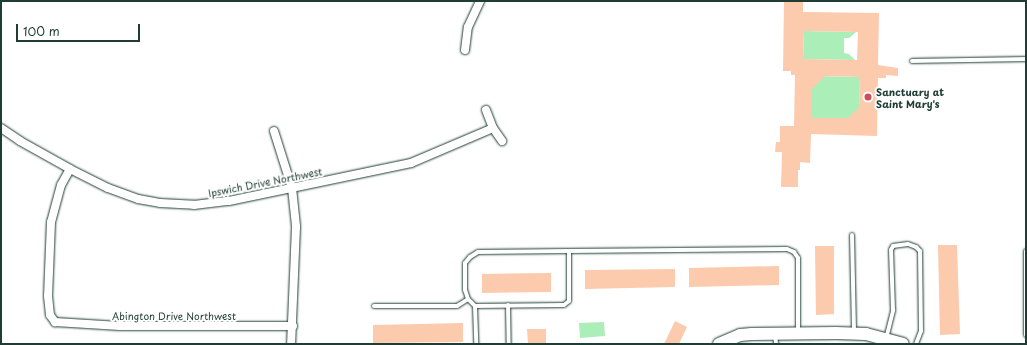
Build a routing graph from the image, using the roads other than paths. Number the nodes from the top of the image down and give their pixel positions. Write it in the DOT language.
graph roads {
  1 [pos="480,1"];
  2 [pos="465,50"];
  3 [pos="1026,59"];
  4 [pos="912,61"];
  5 [pos="486,110"];
  6 [pos="1,128"];
  7 [pos="493,128"];
  8 [pos="274,131"];
  9 [pos="502,141"];
  10 [pos="70,169"];
  11 [pos="292,188"];
  12 [pos="852,235"];
  13 [pos="569,251"];
  14 [pos="1026,251"];
  15 [pos="468,299"];
  16 [pos="1026,301"];
  17 [pos="508,305"];
  18 [pos="374,306"];
  19 [pos="475,306"];
  20 [pos="293,326"];
  21 [pos="798,334"];
  22 [pos="854,334"];
  23 [pos="1026,335"];
  24 [pos="776,339"];
  25 [pos="886,339"];
  26 [pos="292,344"];
  27 [pos="476,344"];
  28 [pos="509,344"];
  29 [pos="719,344"];
  30 [pos="903,344"];
  31 [pos="916,344"];
  1 -- 2 [label="street"];
  3 -- 4 [label="lane"];
  5 -- 7 [label="street"];
  6 -- 10 [label="street, Ipswich Drive Northwest"];
  7 -- 9 [label="street"];
  7 -- 11 [label="street, Ipswich Drive Northwest"];
  8 -- 11 [label="street"];
  10 -- 11 [label="street, Ipswich Drive Northwest"];
  10 -- 20 [label="street, Abington Drive Northwest"];
  11 -- 20 [label="street"];
  12 -- 22 [label="lane"];
  13 -- 15 [label="lane"];
  13 -- 17 [label="lane"];
  13 -- 21 [label="lane"];
  14 -- 16 [label="lane"];
  15 -- 18 [label="lane"];
  15 -- 19 [label="lane"];
  16 -- 23 [label="lane"];
  17 -- 19 [label="lane"];
  17 -- 28 [label="lane"];
  19 -- 27 [label="lane"];
  20 -- 26 [label="street"];
  21 -- 22 [label="street"];
  21 -- 24 [label="street"];
  22 -- 25 [label="street"];
  24 -- 29 [label="street"];
  25 -- 30 [label="street"];
  25 -- 31 [label="lane"];
}
